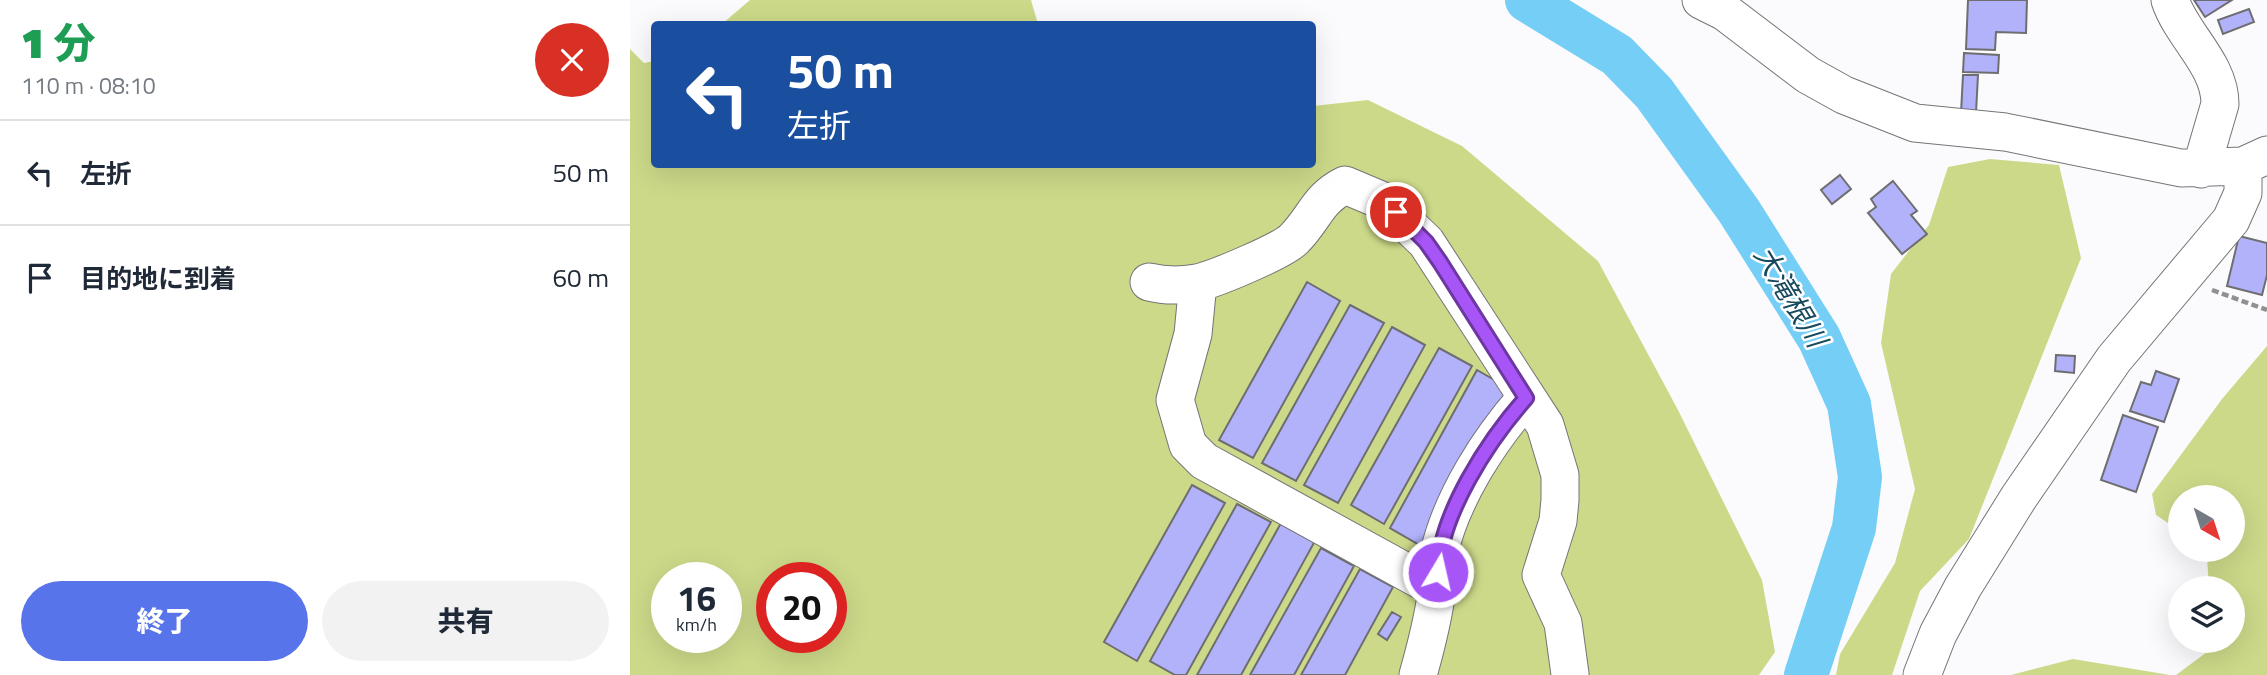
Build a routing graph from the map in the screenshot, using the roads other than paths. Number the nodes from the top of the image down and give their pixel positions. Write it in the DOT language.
graph roads {
  1 [pos="1701,0"];
  2 [pos="2170,0"];
  3 [pos="2255,161"];
  4 [pos="2201,169"];
  5 [pos="1149,282"];
  6 [pos="1198,283"];
  7 [pos="1526,398"];
  8 [pos="1437,589"];
  9 [pos="1570,674"];
  10 [pos="1418,675"];
  11 [pos="1922,675"];
  1 -- 4 [label="street"];
  2 -- 4 [label="street"];
  3 -- 4 [label="street"];
  3 -- 11 [label="street"];
  5 -- 6 [label="street"];
  6 -- 7 [label="street"];
  6 -- 8 [label="street"];
  7 -- 8 [label="street"];
  7 -- 9 [label="street"];
  8 -- 10 [label="street"];
}
